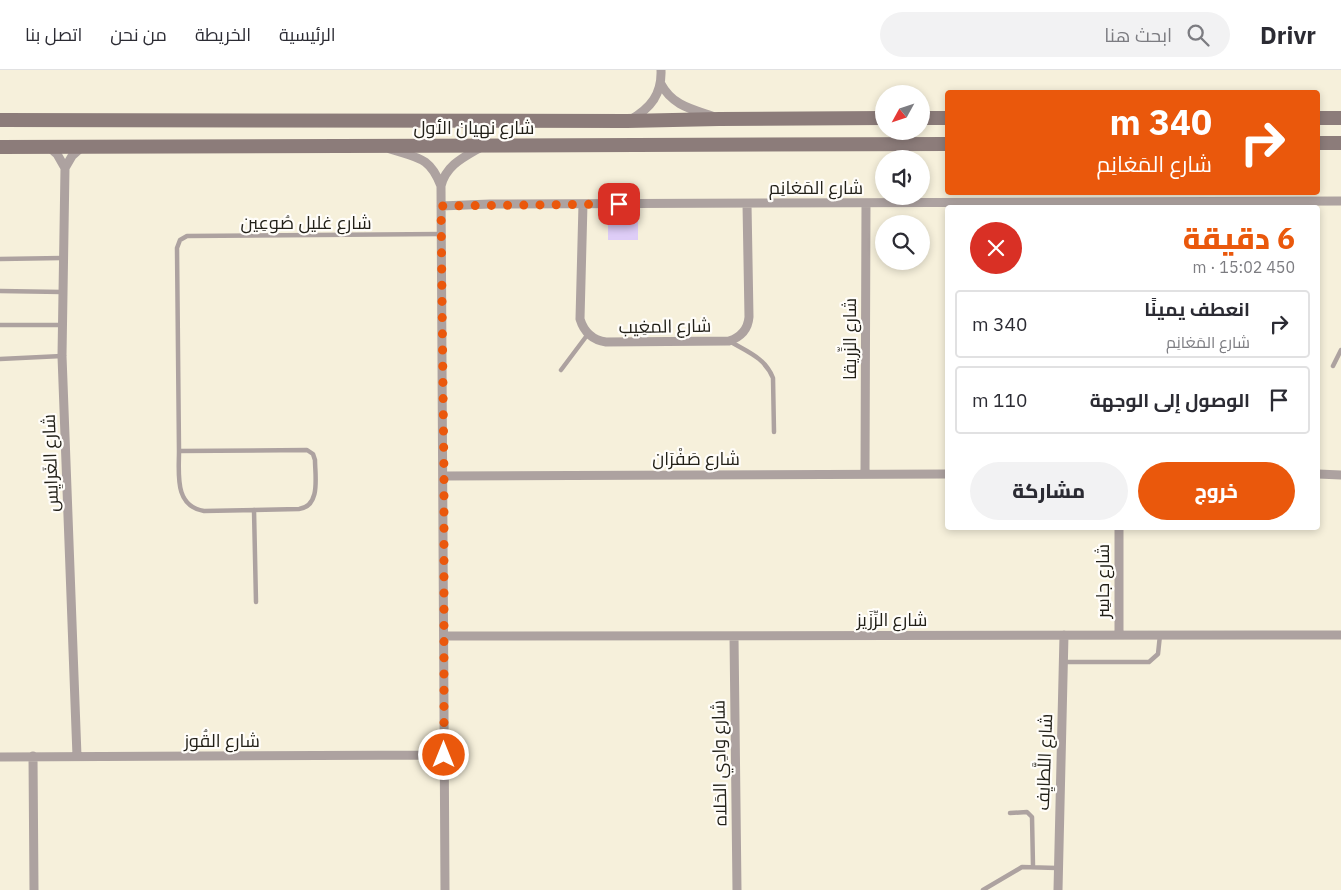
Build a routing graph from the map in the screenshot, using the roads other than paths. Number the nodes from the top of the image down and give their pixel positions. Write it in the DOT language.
graph roads {
  1 [pos="661,70"];
  2 [pos="662,84"];
  3 [pos="875,118"];
  4 [pos="930,118"];
  5 [pos="945,118"];
  6 [pos="1320,118"];
  7 [pos="1341,118"];
  8 [pos="719,119"];
  9 [pos="0,120"];
  10 [pos="627,121"];
  11 [pos="1320,143"];
  12 [pos="1341,143"];
  13 [pos="945,144"];
  14 [pos="378,145"];
  15 [pos="483,146"];
  16 [pos="0,147"];
  17 [pos="49,147"];
  18 [pos="82,147"];
  19 [pos="65,168"];
  20 [pos="441,186"];
  21 [pos="1341,201"];
  22 [pos="866,203"];
  23 [pos="583,204"];
  24 [pos="747,204"];
  25 [pos="957,205"];
  26 [pos="1126,205"];
  27 [pos="1234,205"];
  28 [pos="441,206"];
  29 [pos="441,234"];
  30 [pos="0,258"];
  31 [pos="62,258"];
  32 [pos="0,291"];
  33 [pos="62,292"];
  34 [pos="62,325"];
  35 [pos="0,326"];
  36 [pos="588,334"];
  37 [pos="729,341"];
  38 [pos="1341,350"];
  39 [pos="62,356"];
  40 [pos="0,359"];
  41 [pos="1333,366"];
  42 [pos="561,370"];
  43 [pos="774,432"];
  44 [pos="179,451"];
  45 [pos="866,474"];
  46 [pos="945,474"];
  47 [pos="1320,474"];
  48 [pos="1341,475"];
  49 [pos="444,476"];
  50 [pos="254,510"];
  51 [pos="1119,530"];
  52 [pos="256,602"];
  53 [pos="1064,635"];
  54 [pos="1118,635"];
  55 [pos="1160,635"];
  56 [pos="1341,635"];
  57 [pos="444,636"];
  58 [pos="734,636"];
  59 [pos="1063,662"];
  60 [pos="444,755"];
  61 [pos="0,756"];
  62 [pos="33,756"];
  63 [pos="76,756"];
  64 [pos="1010,812"];
  65 [pos="1033,866"];
  66 [pos="1057,868"];
  67 [pos="34,890"];
  68 [pos="445,890"];
  69 [pos="737,890"];
  70 [pos="983,890"];
  71 [pos="1058,890"];
  1 -- 2 [label="street"];
  2 -- 8 [label="street"];
  2 -- 10 [label="street"];
  3 -- 8 [label="main road, شارع نهيان الأول"];
  4 -- 5 [label="main road"];
  6 -- 7 [label="main road"];
  8 -- 10 [label="main road, شارع نهيان الأول"];
  9 -- 10 [label="main road, شارع نهيان الأول"];
  11 -- 12 [label="main road"];
  13 -- 15 [label="main road, شارع نهيان الأول"];
  14 -- 15 [label="main road, شارع نهيان الأول"];
  14 -- 18 [label="main road, شارع نهيان الأول"];
  14 -- 20 [label="street"];
  15 -- 20 [label="street"];
  16 -- 17 [label="main road, شارع نهيان الأول"];
  17 -- 18 [label="main road, شارع نهيان الأول"];
  17 -- 19 [label="street"];
  18 -- 19 [label="street"];
  19 -- 31 [label="street, شارع الغَرايِس"];
  20 -- 28 [label="street"];
  21 -- 27 [label="street, شارع المَغانِم"];
  22 -- 24 [label="street, شارع المَغانِم"];
  22 -- 25 [label="street, شارع المَغانِم"];
  22 -- 45 [label="street, شارع الزِّريقا"];
  23 -- 24 [label="street, شارع المَغانِم"];
  23 -- 28 [label="street, شارع المَغانِم"];
  23 -- 36 [label="street"];
  24 -- 37 [label="street, شارع المغِيب"];
  25 -- 26 [label="street, شارع المَغانِم"];
  26 -- 27 [label="street, شارع المَغانِم"];
  28 -- 29 [label="street"];
  29 -- 44 [label="lane, شارع غليل صُوعِين"];
  29 -- 49 [label="street"];
  30 -- 31 [label="lane"];
  31 -- 33 [label="street, شارع الغَرايِس"];
  32 -- 33 [label="lane"];
  33 -- 34 [label="street, شارع الغَرايِس"];
  34 -- 35 [label="lane"];
  34 -- 39 [label="street, شارع الغَرايِس"];
  36 -- 37 [label="street, شارع المغِيب"];
  36 -- 42 [label="lane"];
  37 -- 43 [label="lane"];
  38 -- 41 [label="lane"];
  39 -- 40 [label="lane"];
  39 -- 63 [label="street, شارع الغَرايِس"];
  44 -- 50 [label="lane"];
  44 -- 50 [label="lane"];
  45 -- 46 [label="street, شارع صَفْرَان"];
  45 -- 49 [label="street, شارع صَفْرَان"];
  47 -- 48 [label="street"];
  49 -- 57 [label="street"];
  50 -- 52 [label="lane"];
  51 -- 54 [label="street, شارع جاسِر"];
  53 -- 54 [label="street, شارع الرِّزَيز"];
  53 -- 58 [label="street, شارع الرِّزَيز"];
  53 -- 59 [label="street, شارع اللَّطايِف"];
  54 -- 55 [label="street, شارع الرِّزَيز"];
  55 -- 56 [label="street, شارع الرِّزَيز"];
  55 -- 59 [label="lane"];
  57 -- 58 [label="street, شارع الرِّزَيز"];
  57 -- 60 [label="street"];
  58 -- 69 [label="street, شارع وادِي الحَلاه"];
  59 -- 66 [label="street, شارع اللَّطايِف"];
  60 -- 63 [label="street, شارع القُوز"];
  60 -- 68 [label="street"];
  61 -- 62 [label="street, شارع القُوز"];
  62 -- 63 [label="street, شارع القُوز"];
  62 -- 67 [label="street"];
  64 -- 65 [label="lane"];
  65 -- 66 [label="lane"];
  65 -- 70 [label="lane"];
  66 -- 71 [label="street, شارع اللَّطايِف"];
}
